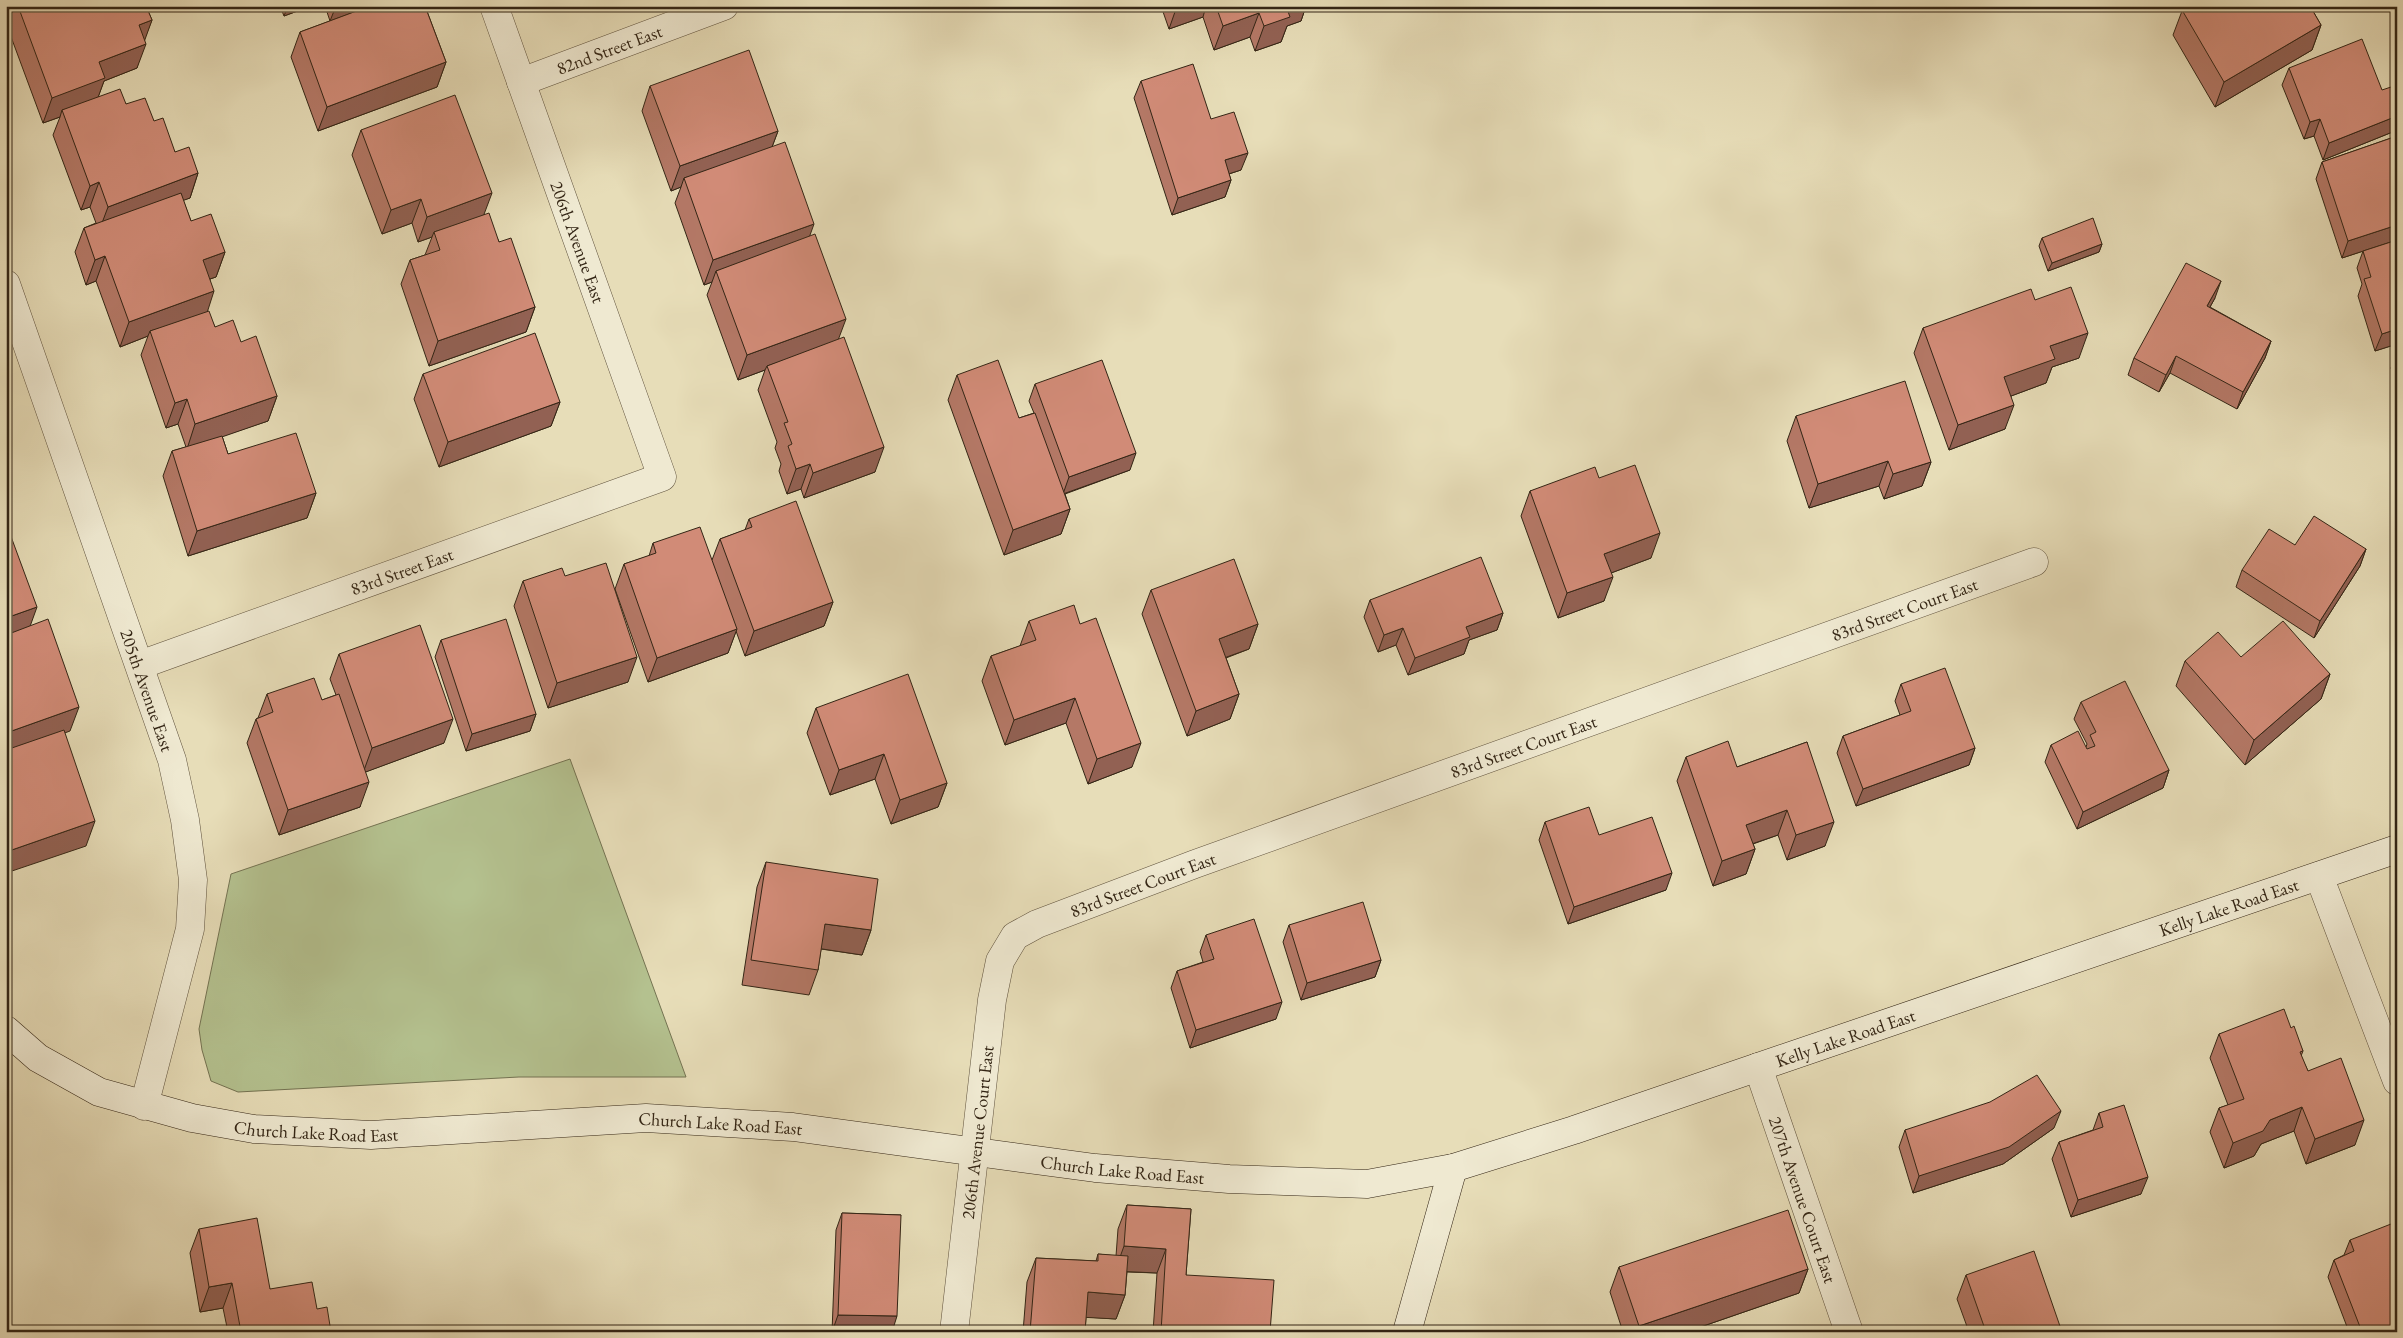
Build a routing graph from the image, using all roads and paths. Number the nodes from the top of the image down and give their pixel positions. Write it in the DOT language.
graph roads {
  1 [pos="494,6"];
  2 [pos="724,6"];
  3 [pos="521,82"];
  4 [pos="6,284"];
  5 [pos="662,477"];
  6 [pos="2034,562"];
  7 [pos="140,665"];
  8 [pos="2397,849"];
  9 [pos="2319,876"];
  10 [pos="1015,936"];
  11 [pos="6,1030"];
  12 [pos="1758,1067"];
  13 [pos="2397,1081"];
  14 [pos="144,1106"];
  15 [pos="975,1152"];
  16 [pos="1454,1168"];
  17 [pos="954,1332"];
  18 [pos="1407,1332"];
  19 [pos="1849,1332"];
  1 -- 3 [label="street, 206th Avenue East"];
  2 -- 3 [label="street, 82nd Street East"];
  3 -- 5 [label="street, 206th Avenue East"];
  4 -- 7 [label="street, 205th Avenue East"];
  5 -- 7 [label="street, 83rd Street East"];
  6 -- 10 [label="street, 83rd Street Court East"];
  7 -- 14 [label="street, 205th Avenue East"];
  8 -- 9 [label="street, Kelly Lake Road East"];
  9 -- 12 [label="street, Kelly Lake Road East"];
  9 -- 13 [label="street"];
  10 -- 15 [label="street, 206th Avenue Court East"];
  11 -- 14 [label="street, Church Lake Road East"];
  12 -- 16 [label="street, Kelly Lake Road East"];
  12 -- 19 [label="street, 207th Avenue Court East"];
  14 -- 15 [label="street, Church Lake Road East"];
  15 -- 16 [label="street, Church Lake Road East"];
  15 -- 17 [label="street, 206th Avenue Court East"];
  16 -- 18 [label="street"];
}
